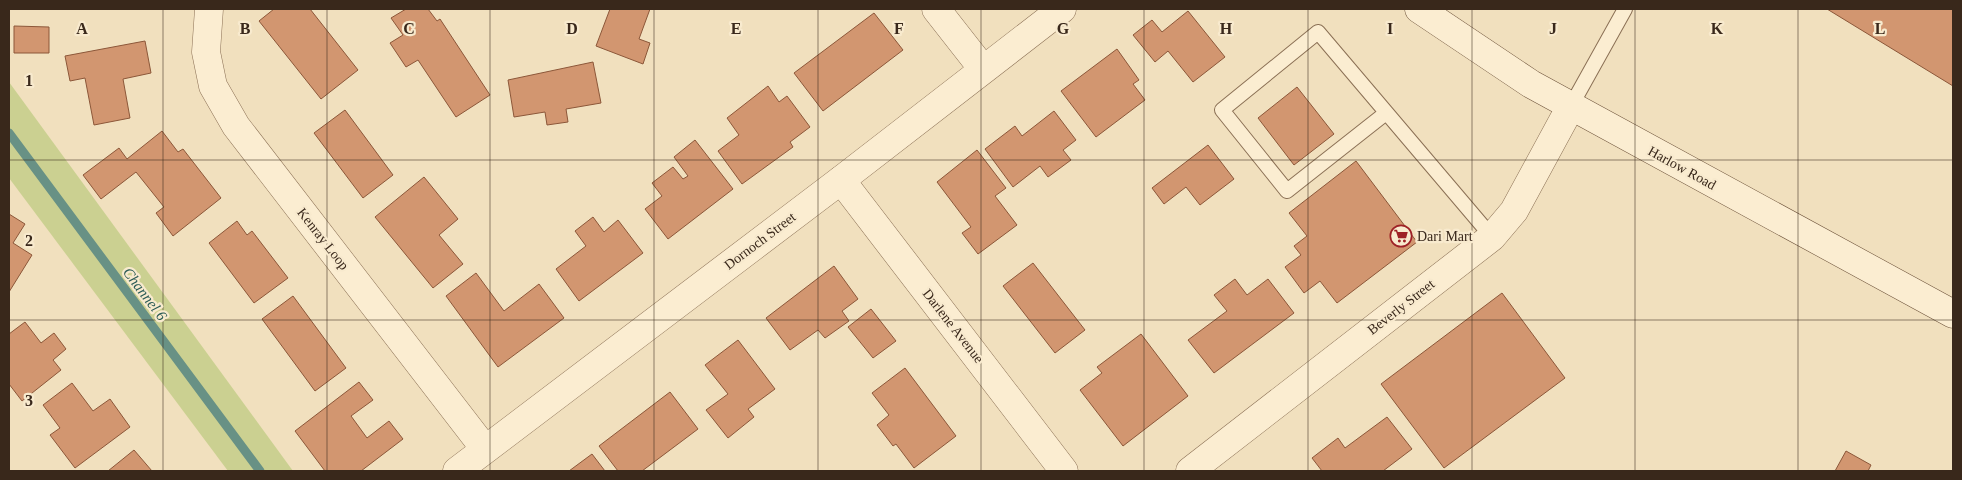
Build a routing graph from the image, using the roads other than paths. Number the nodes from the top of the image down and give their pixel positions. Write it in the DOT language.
graph roads {
  1 [pos="209,9"];
  2 [pos="936,9"];
  3 [pos="1062,9"];
  4 [pos="1419,9"];
  5 [pos="1625,9"];
  6 [pos="982,69"];
  7 [pos="1570,106"];
  8 [pos="1386,113"];
  9 [pos="841,180"];
  10 [pos="1492,237"];
  11 [pos="1953,314"];
  12 [pos="485,449"];
  13 [pos="457,471"];
  14 [pos="1064,471"];
  15 [pos="1190,471"];
  1 -- 12 [label="street, Kenray Loop"];
  2 -- 6 [label="street"];
  3 -- 6 [label="street, Dornoch Street"];
  4 -- 7 [label="street, Harlow Road"];
  5 -- 7 [label="lane"];
  6 -- 9 [label="street, Dornoch Street"];
  7 -- 10 [label="street, Beverly Street"];
  7 -- 11 [label="street, Harlow Road"];
  8 -- 8 [label="lane"];
  8 -- 10 [label="lane"];
  9 -- 12 [label="street, Dornoch Street"];
  9 -- 14 [label="street, Darlene Avenue"];
  10 -- 15 [label="street, Beverly Street"];
  12 -- 13 [label="street, Dornoch Street"];
}
